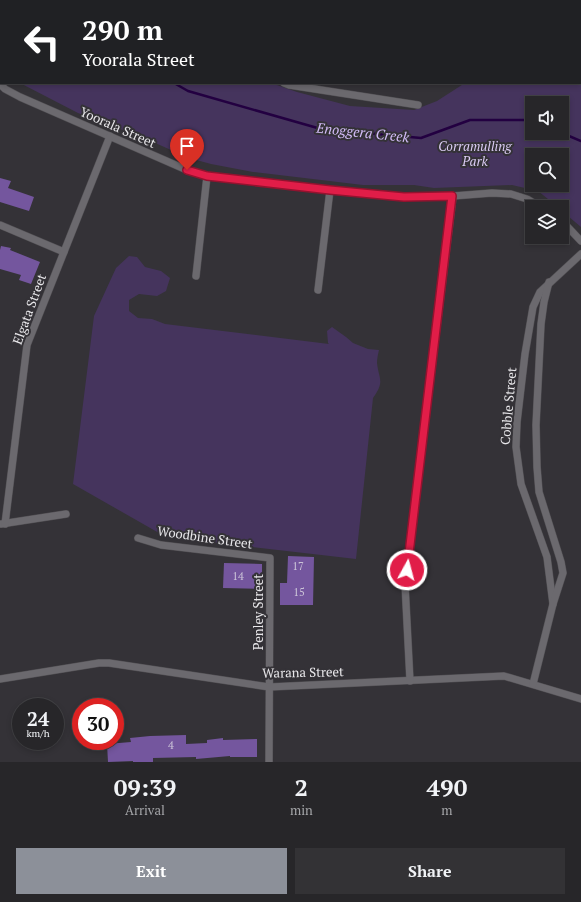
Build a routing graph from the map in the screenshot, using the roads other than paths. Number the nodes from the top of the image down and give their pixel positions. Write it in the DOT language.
graph roads {
  1 [pos="0,84"];
  2 [pos="286,84"];
  3 [pos="418,105"];
  4 [pos="110,136"];
  5 [pos="207,176"];
  6 [pos="330,190"];
  7 [pos="452,196"];
  8 [pos="529,200"];
  9 [pos="0,225"];
  10 [pos="569,228"];
  11 [pos="581,241"];
  12 [pos="64,252"];
  13 [pos="581,254"];
  14 [pos="196,276"];
  15 [pos="549,282"];
  16 [pos="318,290"];
  17 [pos="66,514"];
  18 [pos="2,524"];
  19 [pos="138,538"];
  20 [pos="270,558"];
  21 [pos="553,604"];
  22 [pos="0,677"];
  23 [pos="410,681"];
  24 [pos="533,684"];
  25 [pos="270,687"];
  26 [pos="581,700"];
  27 [pos="269,762"];
  1 -- 4 [label="street, Yoorala Street"];
  2 -- 3 [label="street"];
  4 -- 5 [label="street, Yoorala Street"];
  4 -- 12 [label="street, Elgata Street"];
  5 -- 6 [label="street, Yoorala Street"];
  5 -- 14 [label="street"];
  6 -- 7 [label="street, Yoorala Street"];
  6 -- 16 [label="street"];
  7 -- 8 [label="street, Yoorala Street"];
  7 -- 23 [label="street"];
  9 -- 12 [label="street"];
  10 -- 11 [label="street"];
  12 -- 18 [label="street, Elgata Street"];
  13 -- 15 [label="street, Cobble Street"];
  15 -- 21 [label="street, Cobble Street"];
  15 -- 21 [label="street, Cobble Street"];
  17 -- 18 [label="street"];
  19 -- 20 [label="street, Woodbine Street"];
  20 -- 25 [label="street, Penley Street"];
  21 -- 24 [label="street, Cobble Street"];
  22 -- 25 [label="street, Warana Street"];
  23 -- 24 [label="street, Warana Street"];
  23 -- 25 [label="street, Warana Street"];
  24 -- 26 [label="street, Warana Street"];
  25 -- 27 [label="street, Penley Street"];
}
